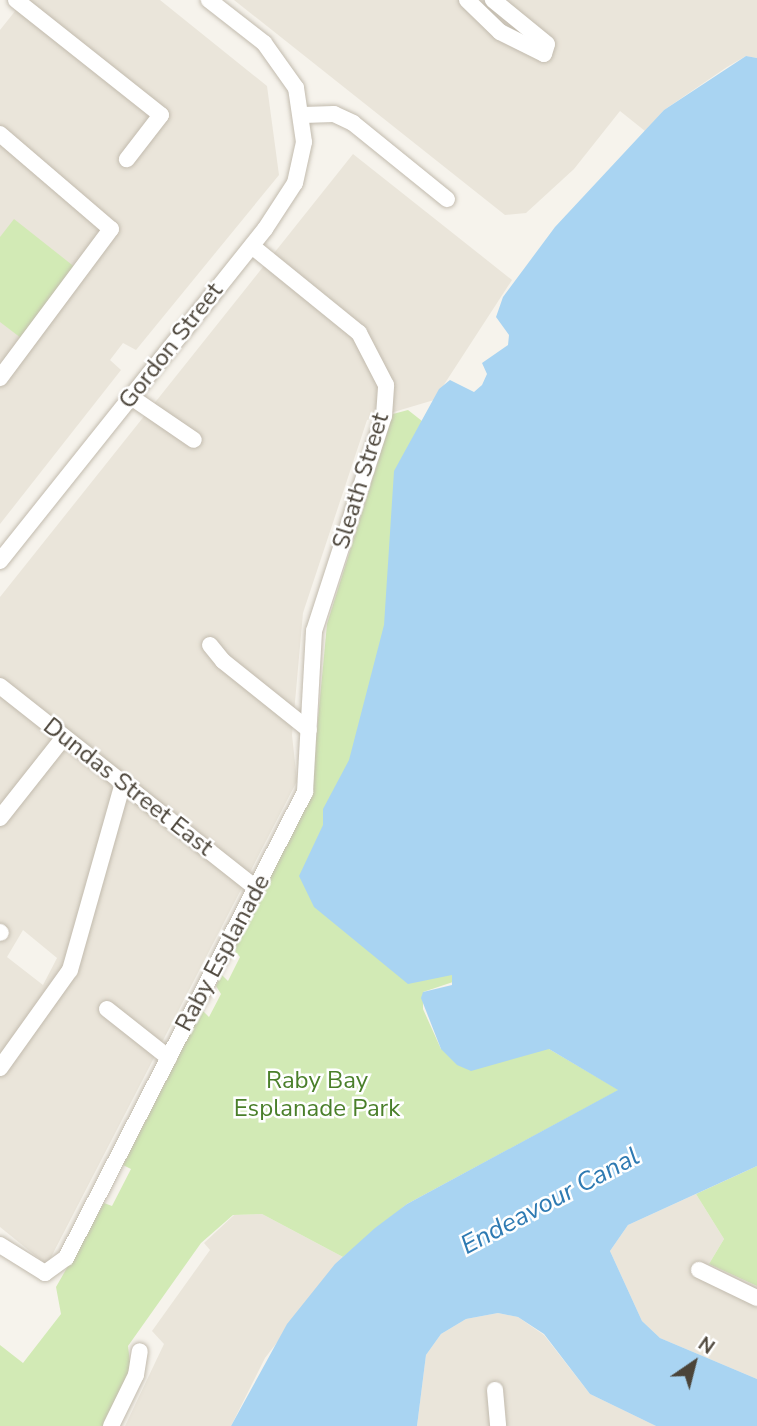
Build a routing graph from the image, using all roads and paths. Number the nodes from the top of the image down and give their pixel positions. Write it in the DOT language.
graph roads {
  1 [pos="16,0"];
  2 [pos="209,0"];
  3 [pos="467,0"];
  4 [pos="493,0"];
  5 [pos="303,115"];
  6 [pos="0,134"];
  7 [pos="127,159"];
  8 [pos="447,199"];
  9 [pos="251,246"];
  10 [pos="0,378"];
  11 [pos="131,397"];
  12 [pos="194,440"];
  13 [pos="0,561"];
  14 [pos="322,605"];
  15 [pos="210,645"];
  16 [pos="0,686"];
  17 [pos="309,730"];
  18 [pos="64,737"];
  19 [pos="123,783"];
  20 [pos="0,818"];
  21 [pos="256,888"];
  22 [pos="107,1009"];
  23 [pos="169,1058"];
  24 [pos="0,1068"];
  25 [pos="0,1245"];
  26 [pos="699,1270"];
  27 [pos="757,1298"];
  28 [pos="140,1351"];
  29 [pos="495,1390"];
  30 [pos="111,1426"];
  31 [pos="498,1426"];
  1 -- 7 [label="street"];
  2 -- 5 [label="street"];
  3 -- 4 [label="street"];
  5 -- 8 [label="street"];
  5 -- 9 [label="street, Gordon Street"];
  6 -- 10 [label="street"];
  9 -- 11 [label="street, Gordon Street"];
  9 -- 14 [label="street, Sleath Street"];
  11 -- 12 [label="street"];
  11 -- 13 [label="street, Gordon Street"];
  14 -- 17 [label="street, Raby Esplanade"];
  15 -- 17 [label="street"];
  16 -- 18 [label="street, Dundas Street East"];
  17 -- 21 [label="street, Raby Esplanade"];
  18 -- 19 [label="street, Dundas Street East"];
  18 -- 20 [label="street"];
  19 -- 21 [label="street, Dundas Street East"];
  19 -- 24 [label="street"];
  21 -- 23 [label="street, Raby Esplanade"];
  22 -- 23 [label="street"];
  23 -- 25 [label="street, Raby Esplanade"];
  26 -- 27 [label="street"];
  28 -- 30 [label="street"];
  29 -- 31 [label="street"];
}
